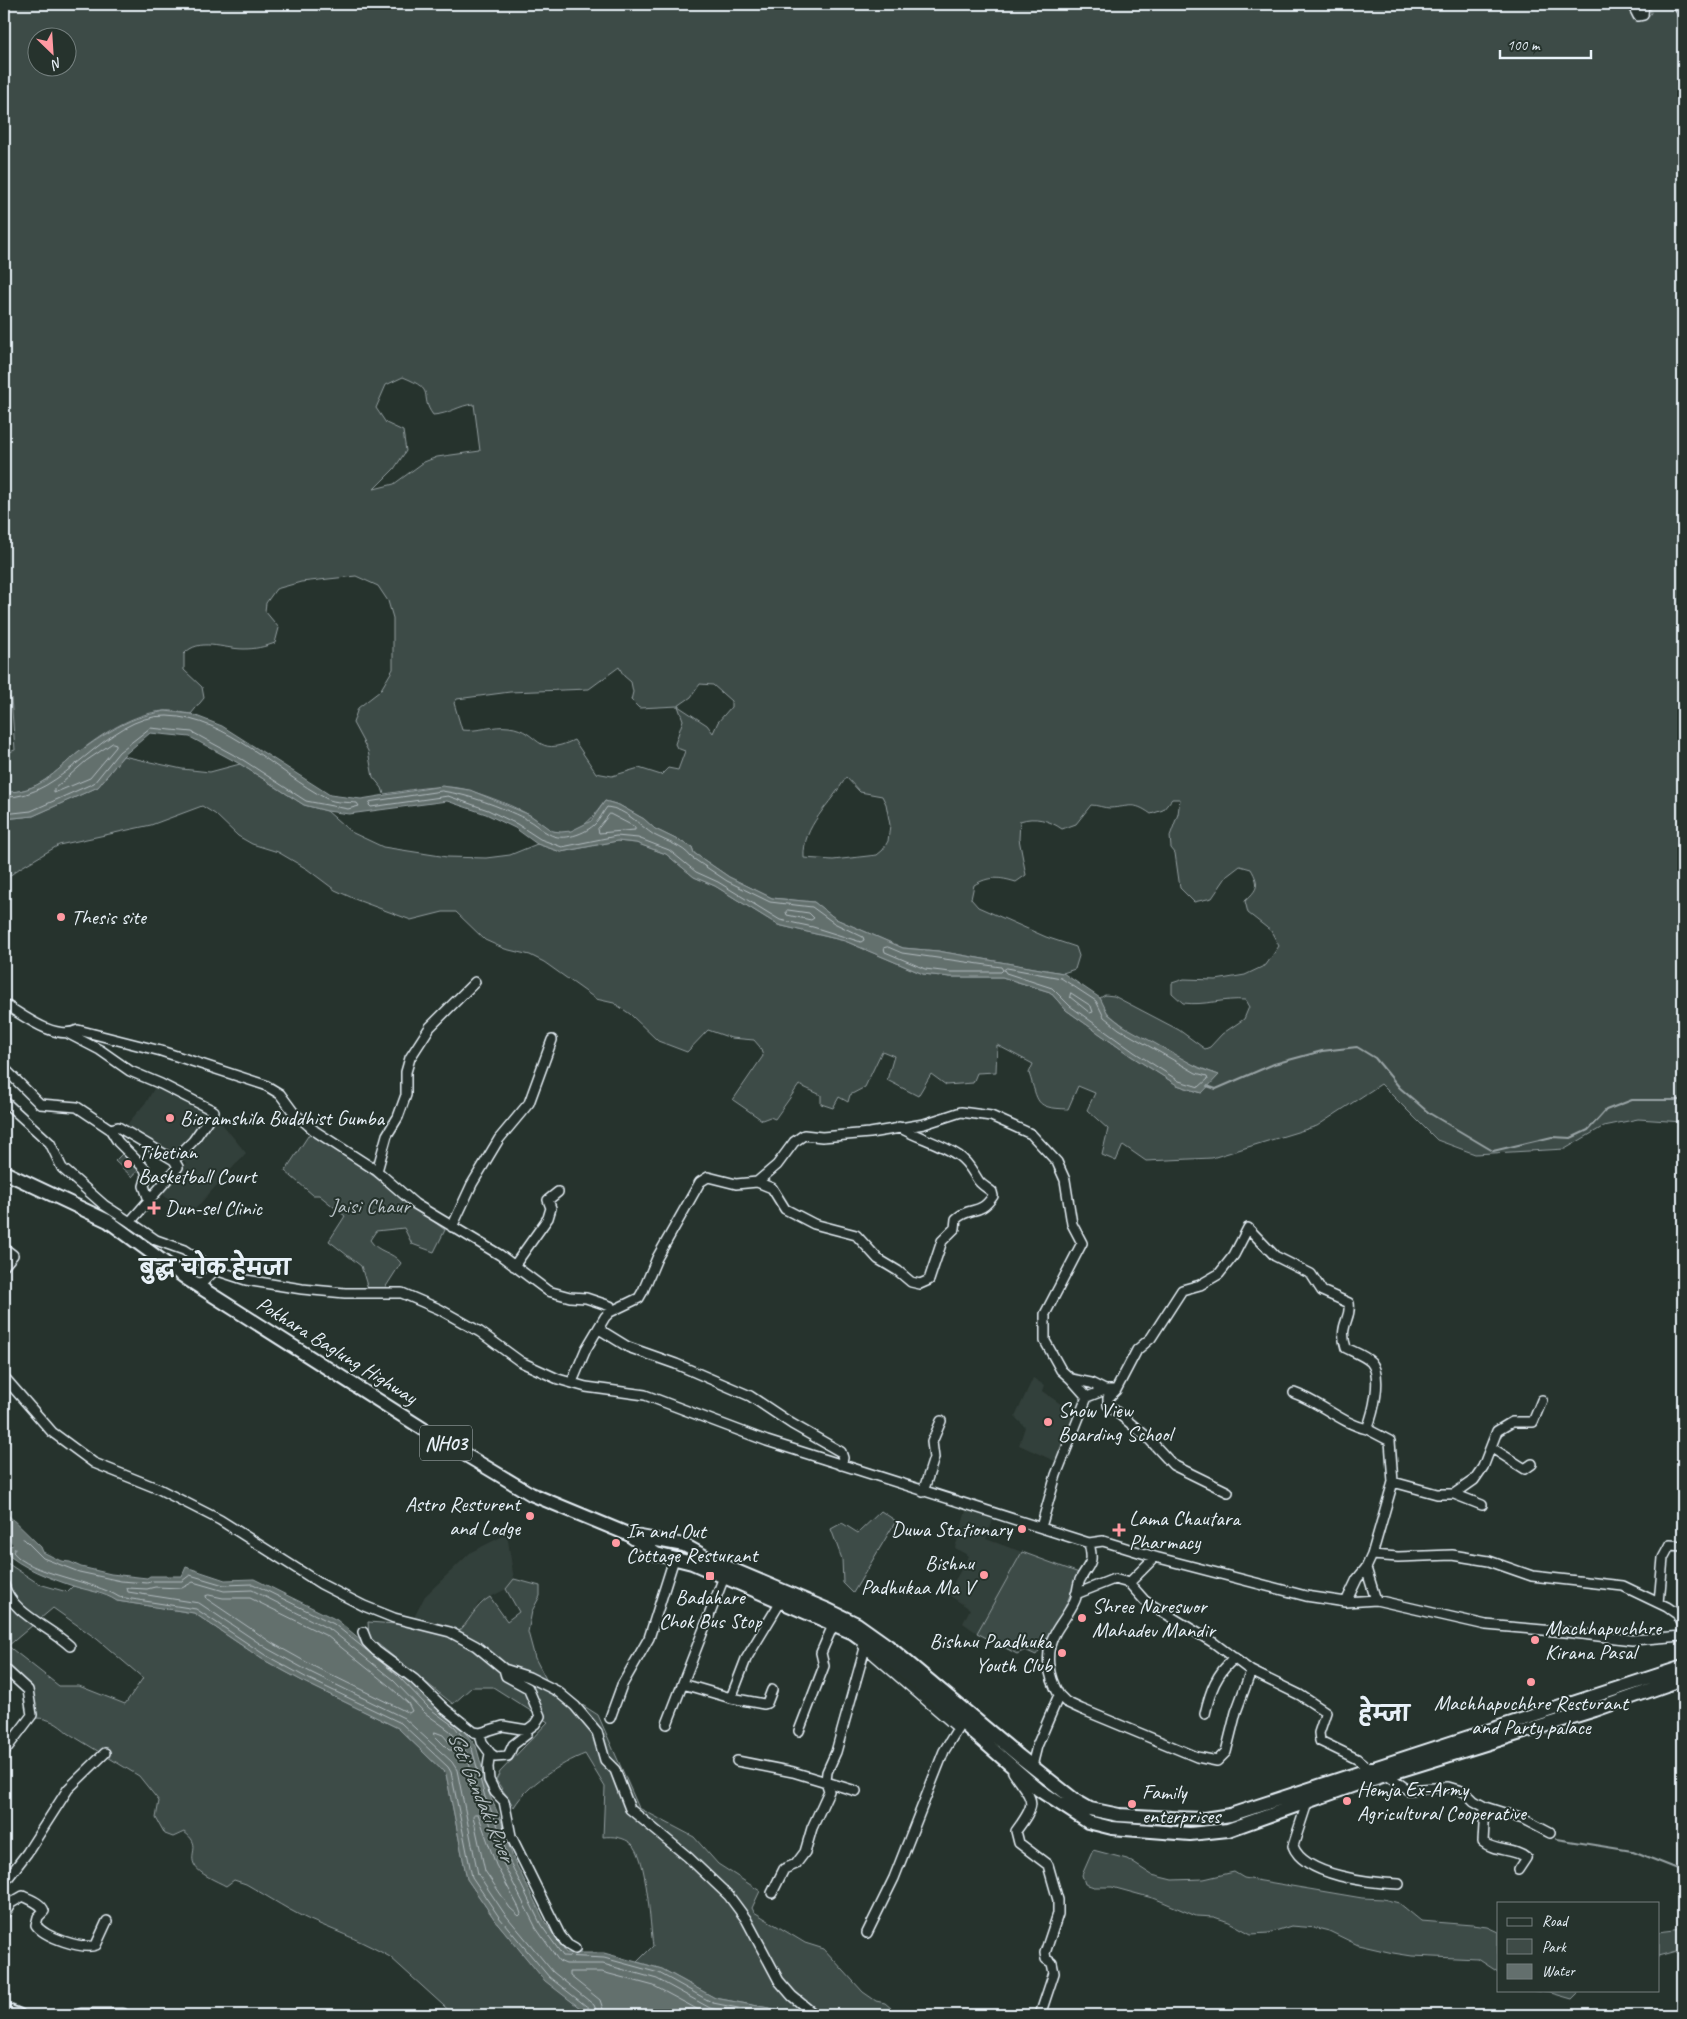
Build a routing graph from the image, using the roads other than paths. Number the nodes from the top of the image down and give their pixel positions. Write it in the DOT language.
graph roads {
  1 [pos="1632,4"];
  2 [pos="1644,4"];
  3 [pos="1677,4"];
  4 [pos="1683,13"];
  5 [pos="475,982"];
  6 [pos="4,1004"];
  7 [pos="70,1034"];
  8 [pos="552,1040"];
  9 [pos="4,1068"];
  10 [pos="4,1102"];
  11 [pos="899,1127"];
  12 [pos="110,1129"];
  13 [pos="174,1160"];
  14 [pos="377,1171"];
  15 [pos="4,1172"];
  16 [pos="757,1182"];
  17 [pos="558,1192"];
  18 [pos="149,1200"];
  19 [pos="130,1222"];
  20 [pos="452,1227"];
  21 [pos="4,1248"];
  22 [pos="4,1266"];
  23 [pos="514,1266"];
  24 [pos="215,1270"];
  25 [pos="199,1286"];
  26 [pos="610,1312"];
  27 [pos="600,1326"];
  28 [pos="4,1377"];
  29 [pos="1071,1379"];
  30 [pos="572,1382"];
  31 [pos="1105,1390"];
  32 [pos="1116,1390"];
  33 [pos="1294,1393"];
  34 [pos="1087,1397"];
  35 [pos="1542,1400"];
  36 [pos="941,1421"];
  37 [pos="1366,1428"];
  38 [pos="1492,1448"];
  39 [pos="1532,1464"];
  40 [pos="840,1465"];
  41 [pos="1393,1482"];
  42 [pos="923,1492"];
  43 [pos="1228,1492"];
  44 [pos="1454,1494"];
  45 [pos="1482,1505"];
  46 [pos="1041,1527"];
  47 [pos="630,1535"];
  48 [pos="1089,1543"];
  49 [pos="1683,1546"];
  50 [pos="1372,1555"];
  51 [pos="1155,1557"];
  52 [pos="674,1560"];
  53 [pos="1366,1568"];
  54 [pos="724,1577"];
  55 [pos="1129,1583"];
  56 [pos="4,1585"];
  57 [pos="1076,1594"];
  58 [pos="1376,1600"];
  59 [pos="781,1601"];
  60 [pos="1346,1602"];
  61 [pos="1659,1603"];
  62 [pos="834,1623"];
  63 [pos="1683,1625"];
  64 [pos="363,1632"];
  65 [pos="1683,1636"];
  66 [pos="862,1642"];
  67 [pos="70,1646"];
  68 [pos="1235,1658"];
  69 [pos="1683,1667"];
  70 [pos="4,1668"];
  71 [pos="504,1669"];
  72 [pos="1252,1671"];
  73 [pos="1683,1680"];
  74 [pos="684,1684"];
  75 [pos="772,1690"];
  76 [pos="1059,1695"];
  77 [pos="731,1698"];
  78 [pos="1205,1714"];
  79 [pos="610,1718"];
  80 [pos="667,1724"];
  81 [pos="527,1730"];
  82 [pos="798,1731"];
  83 [pos="480,1733"];
  84 [pos="4,1752"];
  85 [pos="105,1753"];
  86 [pos="490,1753"];
  87 [pos="1004,1760"];
  88 [pos="737,1761"];
  89 [pos="1032,1766"];
  90 [pos="1369,1769"];
  91 [pos="1387,1775"];
  92 [pos="826,1781"];
  93 [pos="856,1791"];
  94 [pos="1307,1803"];
  95 [pos="1485,1807"];
  96 [pos="1550,1832"];
  97 [pos="1518,1870"];
  98 [pos="4,1883"];
  99 [pos="1399,1884"];
  100 [pos="772,1893"];
  101 [pos="4,1897"];
  102 [pos="11,1903"];
  103 [pos="4,1915"];
  104 [pos="108,1921"];
  105 [pos="867,1933"];
  106 [pos="575,1949"];
  107 [pos="4,2009"];
  108 [pos="19,2015"];
  109 [pos="81,2015"];
  110 [pos="123,2015"];
  111 [pos="815,2015"];
  112 [pos="1040,2015"];
  1 -- 2 [label="street"];
  3 -- 4 [label="street"];
  5 -- 14 [label="street"];
  6 -- 7 [label="street"];
  7 -- 13 [label="street"];
  7 -- 14 [label="street"];
  8 -- 20 [label="street"];
  9 -- 12 [label="street"];
  10 -- 19 [label="street"];
  11 -- 16 [label="street"];
  11 -- 16 [label="street"];
  11 -- 29 [label="street"];
  12 -- 13 [label="street"];
  12 -- 18 [label="street"];
  13 -- 18 [label="street"];
  14 -- 20 [label="street"];
  15 -- 25 [label="highway, Pokhara Baglung Highway"];
  16 -- 26 [label="street"];
  17 -- 23 [label="street"];
  18 -- 19 [label="street"];
  19 -- 24 [label="street"];
  20 -- 23 [label="street"];
  21 -- 22 [label="street"];
  23 -- 26 [label="street"];
  24 -- 25 [label="street"];
  24 -- 30 [label="street"];
  25 -- 47 [label="highway, Pokhara Baglung Highway / NH03"];
  26 -- 27 [label="street"];
  27 -- 30 [label="street"];
  27 -- 40 [label="street"];
  28 -- 71 [label="street"];
  29 -- 31 [label="street"];
  29 -- 34 [label="street"];
  30 -- 40 [label="street"];
  31 -- 32 [label="street"];
  31 -- 34 [label="street"];
  32 -- 37 [label="street"];
  32 -- 43 [label="street"];
  33 -- 37 [label="street"];
  34 -- 46 [label="street"];
  35 -- 38 [label="street"];
  36 -- 42 [label="street"];
  37 -- 41 [label="street"];
  38 -- 39 [label="street"];
  38 -- 44 [label="street"];
  40 -- 42 [label="street"];
  41 -- 44 [label="street"];
  41 -- 50 [label="street"];
  42 -- 46 [label="street"];
  44 -- 45 [label="street"];
  46 -- 48 [label="street"];
  47 -- 52 [label="highway, Pokhara Baglung Highway"];
  47 -- 89 [label="highway, Pokhara Baglung Highway / NH03"];
  48 -- 51 [label="street"];
  48 -- 57 [label="street"];
  49 -- 61 [label="street"];
  50 -- 53 [label="street"];
  50 -- 61 [label="street"];
  51 -- 55 [label="street"];
  51 -- 60 [label="street"];
  52 -- 54 [label="highway, Pokhara Baglung Highway"];
  52 -- 79 [label="street"];
  53 -- 58 [label="street"];
  53 -- 60 [label="street"];
  54 -- 59 [label="highway, Pokhara Baglung Highway"];
  54 -- 74 [label="street"];
  55 -- 57 [label="street"];
  55 -- 68 [label="street"];
  56 -- 67 [label="street"];
  57 -- 76 [label="street"];
  58 -- 60 [label="street"];
  58 -- 65 [label="street"];
  59 -- 62 [label="highway, Pokhara Baglung Highway"];
  59 -- 77 [label="street"];
  61 -- 63 [label="street"];
  62 -- 66 [label="highway, Pokhara Baglung Highway"];
  62 -- 82 [label="street"];
  64 -- 83 [label="street"];
  66 -- 87 [label="highway, Pokhara Baglung Highway"];
  66 -- 92 [label="street"];
  66 -- 105 [label="street"];
  68 -- 72 [label="street"];
  68 -- 78 [label="street"];
  69 -- 90 [label="highway, Pokhara Baglung Highway / NH03"];
  70 -- 84 [label="street"];
  71 -- 81 [label="street"];
  71 -- 111 [label="street"];
  72 -- 76 [label="street"];
  72 -- 90 [label="street"];
  73 -- 91 [label="highway, Pokhara Baglung Highway"];
  74 -- 77 [label="street"];
  74 -- 80 [label="street"];
  75 -- 77 [label="street"];
  76 -- 89 [label="street"];
  81 -- 83 [label="street"];
  81 -- 86 [label="street"];
  83 -- 86 [label="street"];
  85 -- 98 [label="street"];
  86 -- 106 [label="street"];
  87 -- 94 [label="highway, Pokhara Baglung Highway"];
  87 -- 112 [label="street"];
  88 -- 92 [label="street"];
  89 -- 90 [label="highway, Pokhara Baglung Highway / NH03"];
  91 -- 94 [label="highway, Pokhara Baglung Highway"];
  91 -- 95 [label="street"];
  92 -- 93 [label="street"];
  92 -- 100 [label="street"];
  94 -- 99 [label="street"];
  95 -- 96 [label="street"];
  95 -- 97 [label="street"];
  101 -- 102 [label="street"];
  102 -- 103 [label="street"];
  102 -- 104 [label="street"];
  107 -- 108 [label="main road"];
  109 -- 110 [label="main road"];
}
